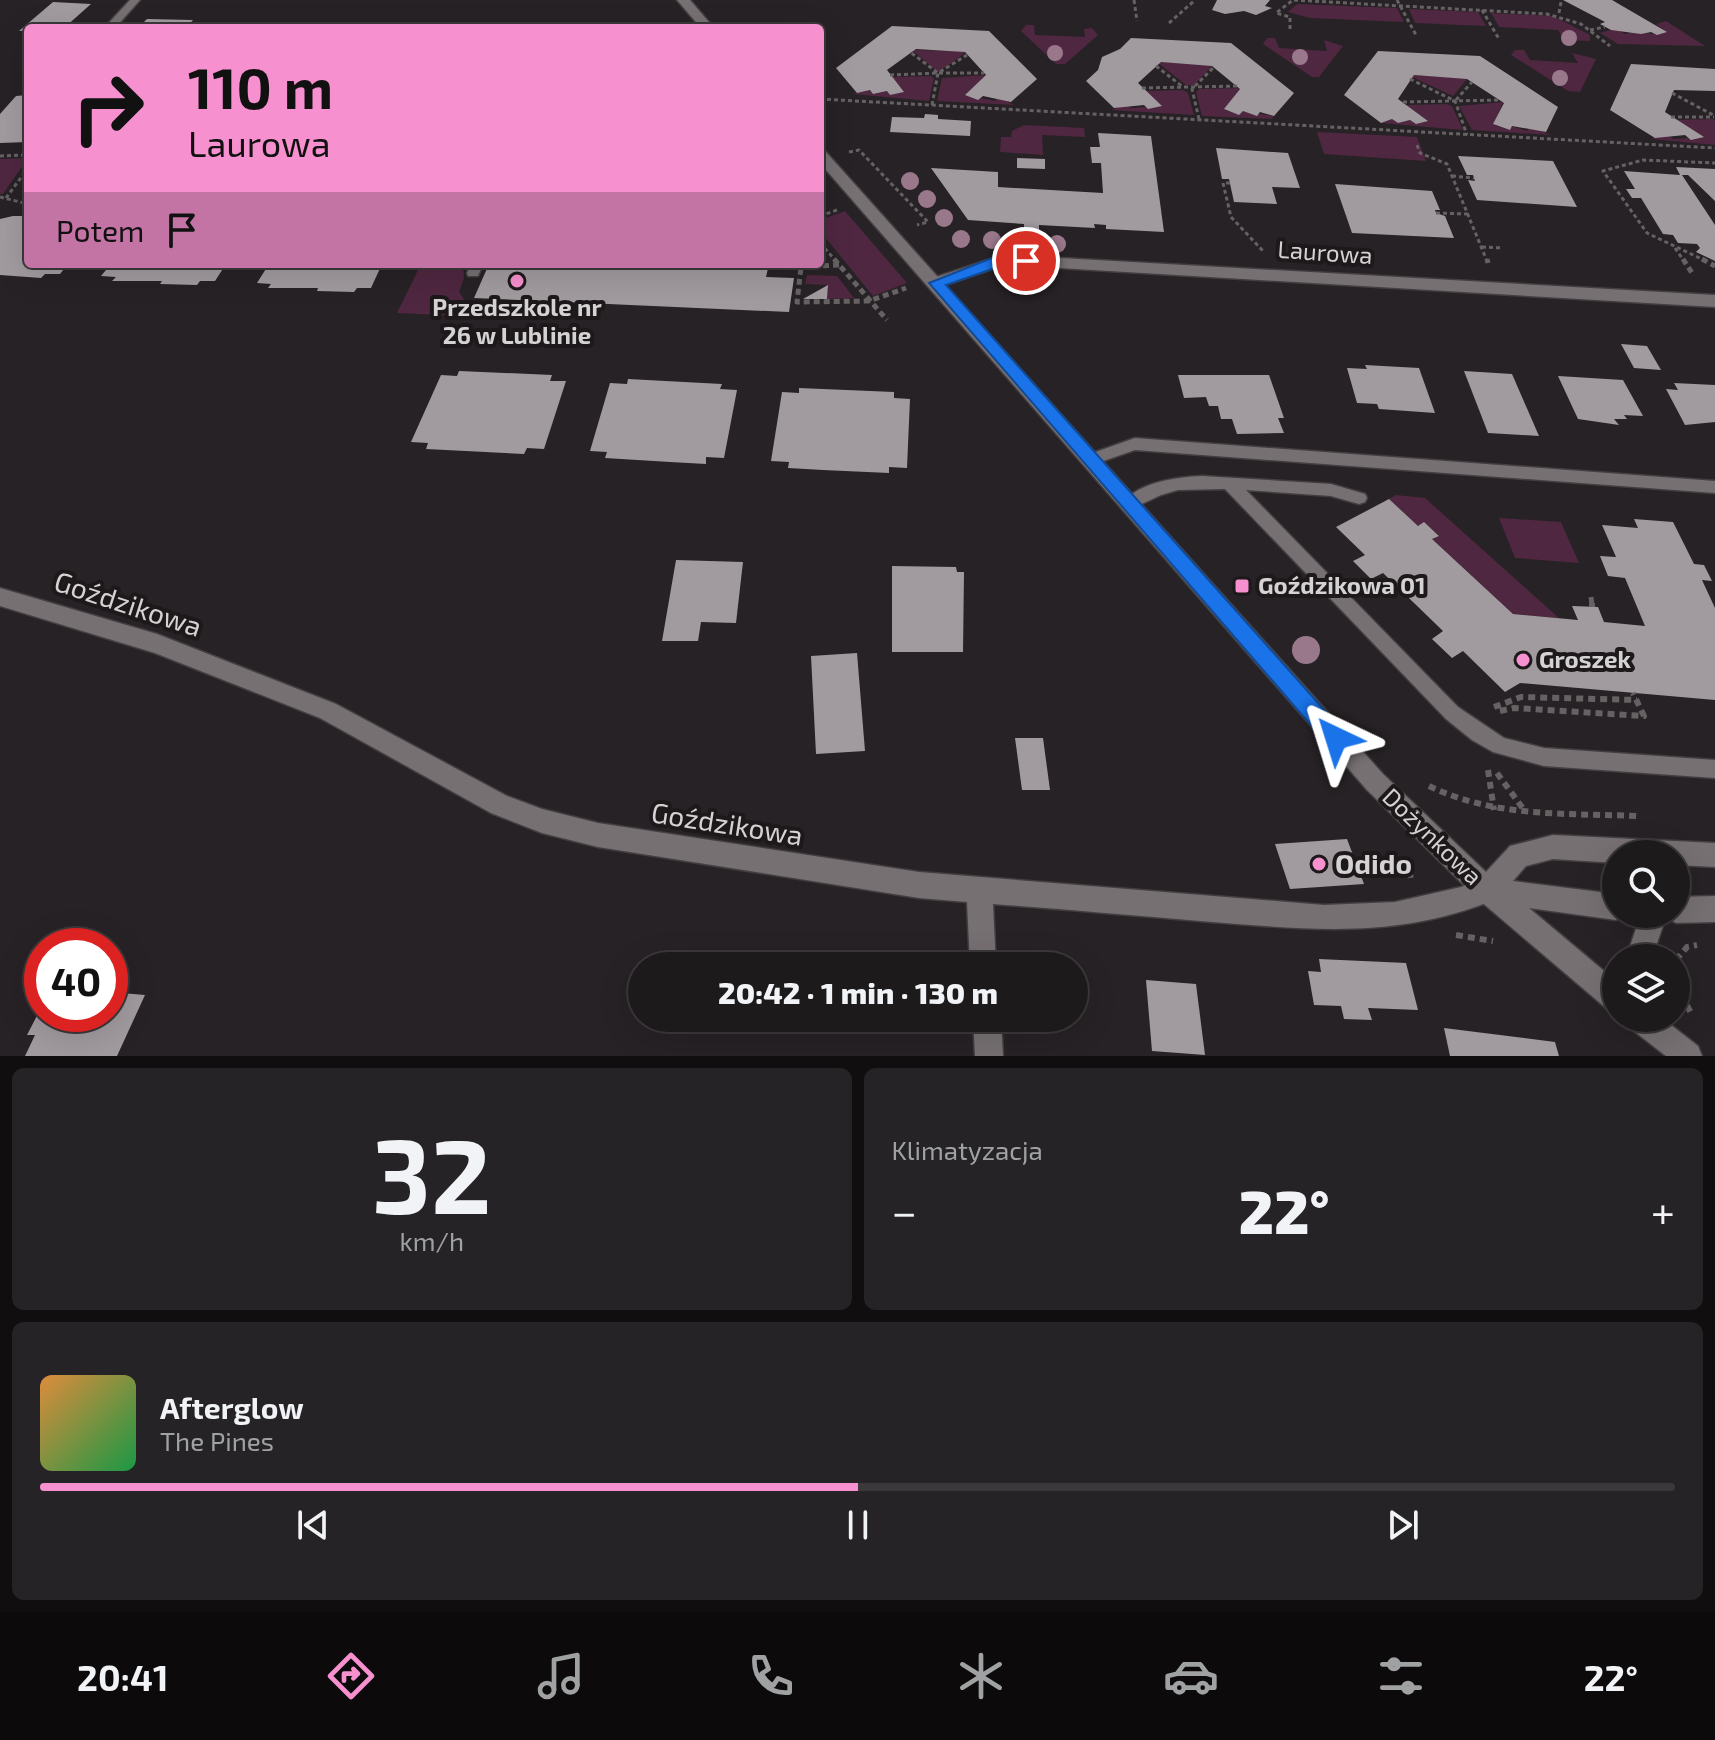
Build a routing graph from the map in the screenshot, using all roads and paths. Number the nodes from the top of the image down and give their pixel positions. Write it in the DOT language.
graph roads {
  1 [pos="135,0"];
  2 [pos="683,0"];
  3 [pos="1134,0"];
  4 [pos="1302,0"];
  5 [pos="1397,0"];
  6 [pos="1456,0"];
  7 [pos="1194,1"];
  8 [pos="1340,1"];
  9 [pos="1561,2"];
  10 [pos="1516,3"];
  11 [pos="1401,5"];
  12 [pos="1460,8"];
  13 [pos="1481,9"];
  14 [pos="1269,11"];
  15 [pos="1523,11"];
  16 [pos="1276,13"];
  17 [pos="1559,13"];
  18 [pos="1137,21"];
  19 [pos="1169,23"];
  20 [pos="113,24"];
  21 [pos="704,24"];
  22 [pos="1605,27"];
  23 [pos="1290,29"];
  24 [pos="1590,30"];
  25 [pos="1416,35"];
  26 [pos="1499,39"];
  27 [pos="1610,46"];
  28 [pos="910,52"];
  29 [pos="967,55"];
  30 [pos="1156,66"];
  31 [pos="1214,67"];
  32 [pos="938,73"];
  33 [pos="984,73"];
  34 [pos="890,75"];
  35 [pos="1410,79"];
  36 [pos="1472,82"];
  37 [pos="1237,86"];
  38 [pos="1142,88"];
  39 [pos="1184,88"];
  40 [pos="1192,89"];
  41 [pos="1672,93"];
  42 [pos="824,99"];
  43 [pos="1499,100"];
  44 [pos="1455,101"];
  45 [pos="1403,102"];
  46 [pos="932,105"];
  47 [pos="1715,116"];
  48 [pos="1671,117"];
  49 [pos="1199,119"];
  50 [pos="1467,135"];
  51 [pos="1417,145"];
  52 [pos="1715,148"];
  53 [pos="24,154"];
  54 [pos="0,156"];
  55 [pos="824,158"];
  56 [pos="1715,163"];
  57 [pos="24,173"];
  58 [pos="1452,176"];
  59 [pos="1474,178"];
  60 [pos="1230,183"];
  61 [pos="3,197"];
  62 [pos="24,203"];
  63 [pos="1436,213"];
  64 [pos="1468,214"];
  65 [pos="1674,246"];
  66 [pos="1482,247"];
  67 [pos="824,248"];
  68 [pos="1503,248"];
  69 [pos="1266,263"];
  70 [pos="824,265"];
  71 [pos="839,265"];
  72 [pos="1715,266"];
  73 [pos="800,268"];
  74 [pos="1491,269"];
  75 [pos="1696,279"];
  76 [pos="936,283"];
  77 [pos="915,285"];
  78 [pos="869,301"];
  79 [pos="1715,301"];
  80 [pos="887,320"];
  81 [pos="1092,459"];
  82 [pos="1229,483"];
  83 [pos="1715,487"];
  84 [pos="1359,498"];
  85 [pos="1131,503"];
  86 [pos="0,597"];
  87 [pos="1591,597"];
  88 [pos="1592,607"];
  89 [pos="1489,708"];
  90 [pos="1496,714"];
  91 [pos="1487,759"];
  92 [pos="1715,769"];
  93 [pos="1415,778"];
  94 [pos="1524,811"];
  95 [pos="1655,817"];
  96 [pos="1715,855"];
  97 [pos="979,890"];
  98 [pos="1487,890"];
  99 [pos="1602,905"];
  100 [pos="1715,909"];
  101 [pos="1690,910"];
  102 [pos="1701,944"];
  103 [pos="1690,946"];
  104 [pos="982,952"];
  105 [pos="1602,986"];
  106 [pos="988,1032"];
  107 [pos="1658,1032"];
  108 [pos="989,1056"];
  109 [pos="1688,1056"];
  1 -- 20 [label="lane"];
  2 -- 21 [label="street"];
  3 -- 18 [label="path"];
  4 -- 8 [label="path"];
  4 -- 16 [label="path"];
  5 -- 11 [label="path"];
  6 -- 12 [label="path"];
  7 -- 19 [label="path"];
  8 -- 11 [label="path"];
  9 -- 17 [label="path"];
  10 -- 15 [label="path"];
  11 -- 12 [label="path"];
  11 -- 25 [label="path"];
  12 -- 13 [label="path"];
  13 -- 15 [label="path"];
  13 -- 26 [label="path"];
  14 -- 16 [label="path"];
  15 -- 17 [label="path"];
  16 -- 23 [label="path"];
  17 -- 24 [label="path"];
  22 -- 24 [label="path"];
  24 -- 27 [label="path"];
  28 -- 32 [label="path"];
  29 -- 32 [label="path"];
  30 -- 39 [label="path"];
  31 -- 40 [label="path"];
  32 -- 33 [label="path"];
  32 -- 34 [label="path"];
  32 -- 46 [label="path"];
  35 -- 44 [label="path"];
  36 -- 44 [label="path"];
  37 -- 40 [label="path"];
  38 -- 39 [label="path"];
  39 -- 40 [label="path"];
  40 -- 49 [label="path"];
  41 -- 47 [label="path"];
  42 -- 46 [label="path"];
  43 -- 44 [label="path"];
  44 -- 45 [label="path"];
  44 -- 50 [label="path"];
  46 -- 49 [label="path"];
  47 -- 48 [label="path"];
  49 -- 50 [label="path"];
  50 -- 52 [label="path"];
  51 -- 58 [label="path"];
  53 -- 54 [label="path"];
  55 -- 76 [label="street, Dożynkowa"];
  56 -- 65 [label="path"];
  57 -- 61 [label="path"];
  58 -- 59 [label="path"];
  58 -- 64 [label="path"];
  60 -- 69 [label="path"];
  61 -- 62 [label="path"];
  63 -- 64 [label="path"];
  64 -- 66 [label="path"];
  65 -- 72 [label="path"];
  65 -- 75 [label="path"];
  66 -- 68 [label="path"];
  66 -- 74 [label="path"];
  67 -- 71 [label="path"];
  70 -- 71 [label="path"];
  71 -- 78 [label="path"];
  73 -- 78 [label="path"];
  76 -- 79 [label="street, Laurowa"];
  76 -- 81 [label="street, Dożynkowa"];
  77 -- 78 [label="path"];
  78 -- 80 [label="path"];
  81 -- 83 [label="lane"];
  81 -- 85 [label="street, Dożynkowa"];
  82 -- 84 [label="lane"];
  82 -- 85 [label="lane"];
  82 -- 92 [label="lane"];
  85 -- 98 [label="street, Dożynkowa"];
  86 -- 97 [label="street, Goździkowa"];
  87 -- 88 [label="path"];
  89 -- 90 [label="path"];
  91 -- 94 [label="path"];
  93 -- 94 [label="path"];
  94 -- 95 [label="path"];
  96 -- 98 [label="street"];
  97 -- 98 [label="street, Goździkowa"];
  97 -- 104 [label="street"];
  98 -- 99 [label="street"];
  98 -- 105 [label="street, Dożynkowa"];
  100 -- 101 [label="street"];
  102 -- 103 [label="path"];
  106 -- 108 [label="street"];
  107 -- 109 [label="street"];
}
